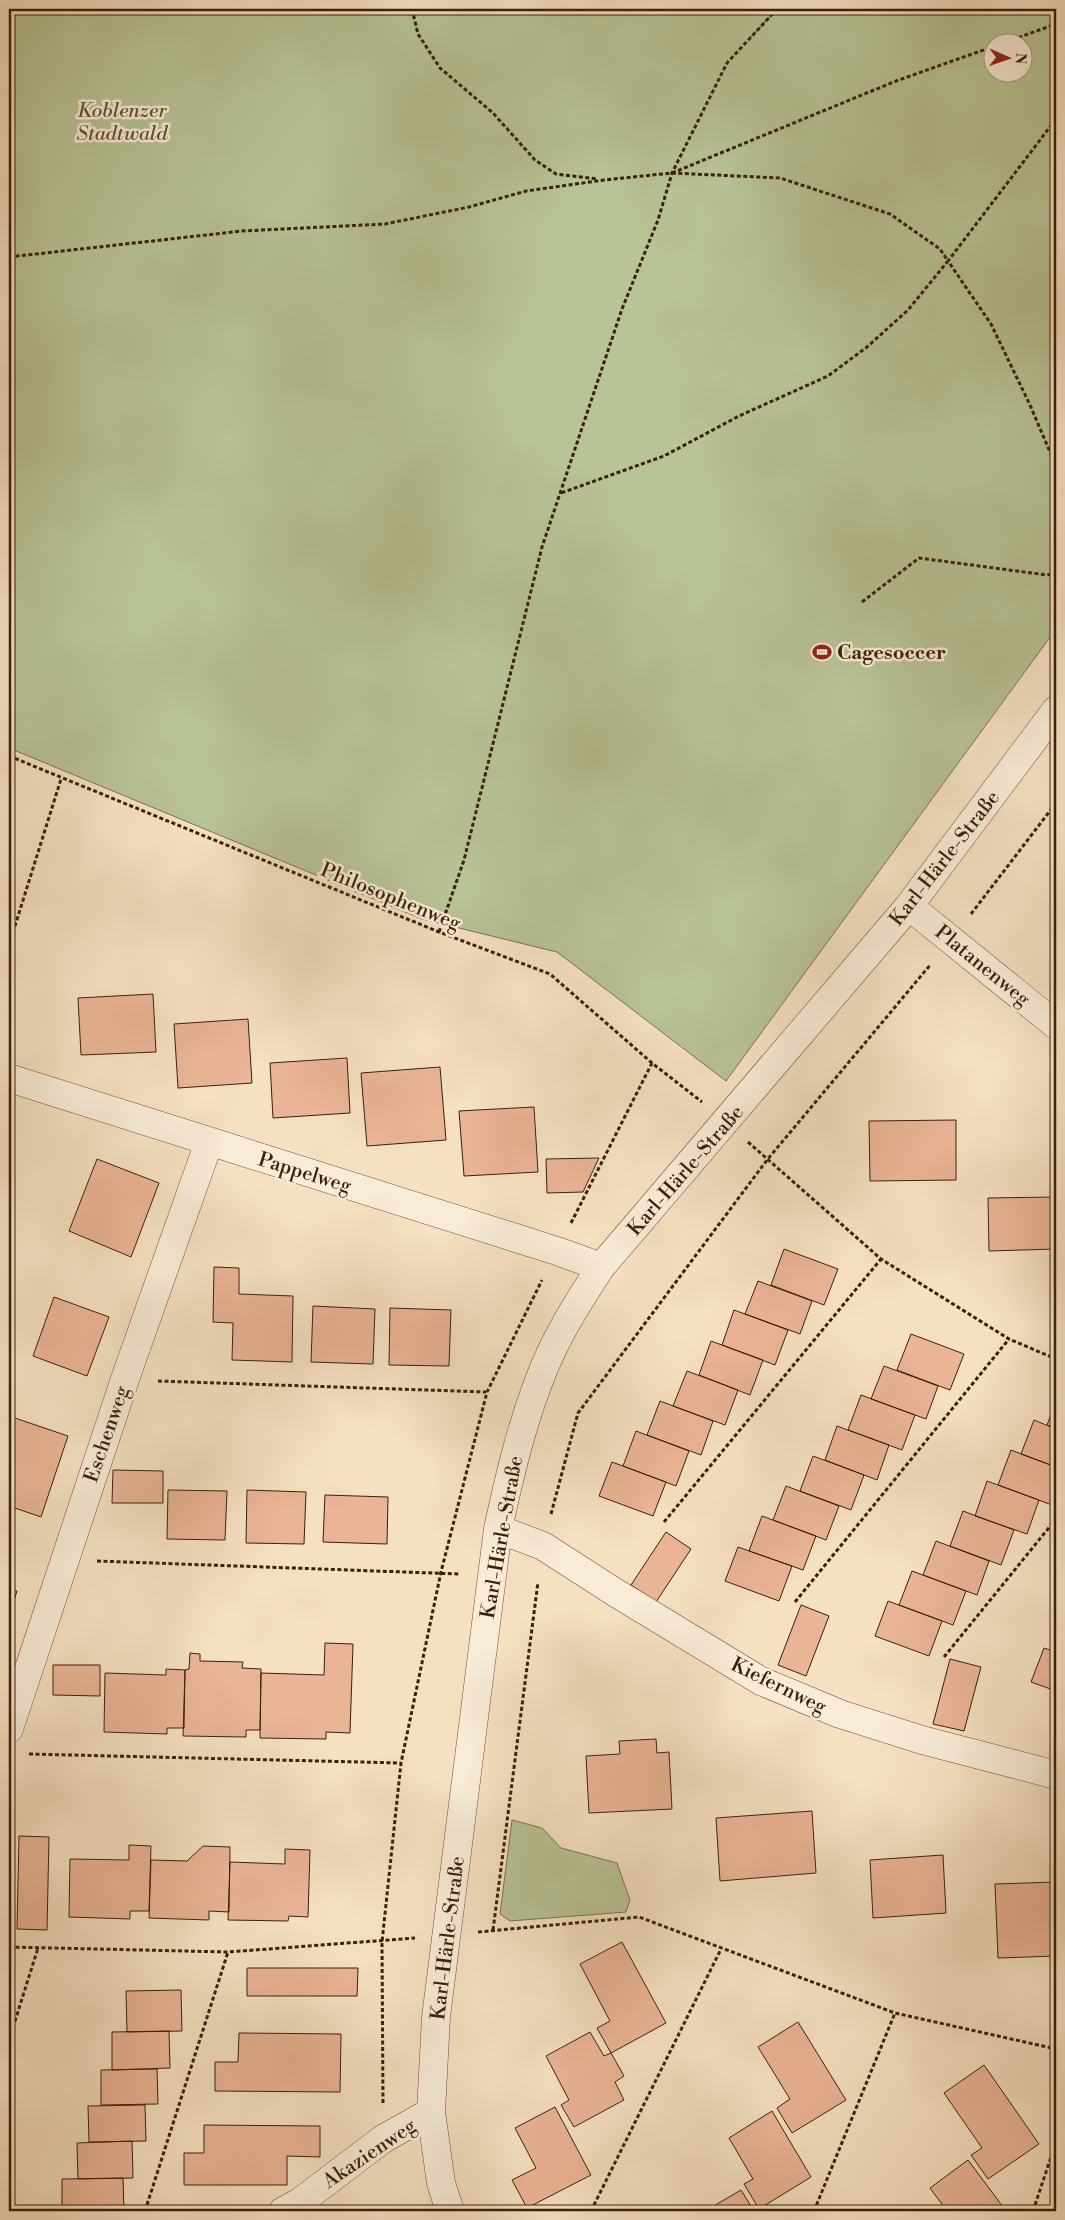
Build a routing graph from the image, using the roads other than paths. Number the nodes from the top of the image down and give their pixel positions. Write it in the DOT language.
graph roads {
  1 [pos="1056,710"];
  2 [pos="909,906"];
  3 [pos="1056,1025"];
  4 [pos="9,1078"];
  5 [pos="209,1142"];
  6 [pos="601,1267"];
  7 [pos="498,1529"];
  8 [pos="9,1728"];
  9 [pos="1056,1775"];
  10 [pos="431,2112"];
  11 [pos="283,2211"];
  12 [pos="450,2211"];
  1 -- 2 [label="street, Karl-Härle-Straße"];
  2 -- 3 [label="street, Platanenweg"];
  2 -- 6 [label="street, Karl-Härle-Straße"];
  4 -- 5 [label="street, Pappelweg"];
  5 -- 6 [label="street, Pappelweg"];
  5 -- 8 [label="street, Eschenweg"];
  6 -- 7 [label="street, Karl-Härle-Straße"];
  7 -- 9 [label="street, Kiefernweg"];
  7 -- 10 [label="street, Karl-Härle-Straße"];
  10 -- 11 [label="street, Akazienweg"];
  10 -- 12 [label="street, Karl-Härle-Straße"];
}
